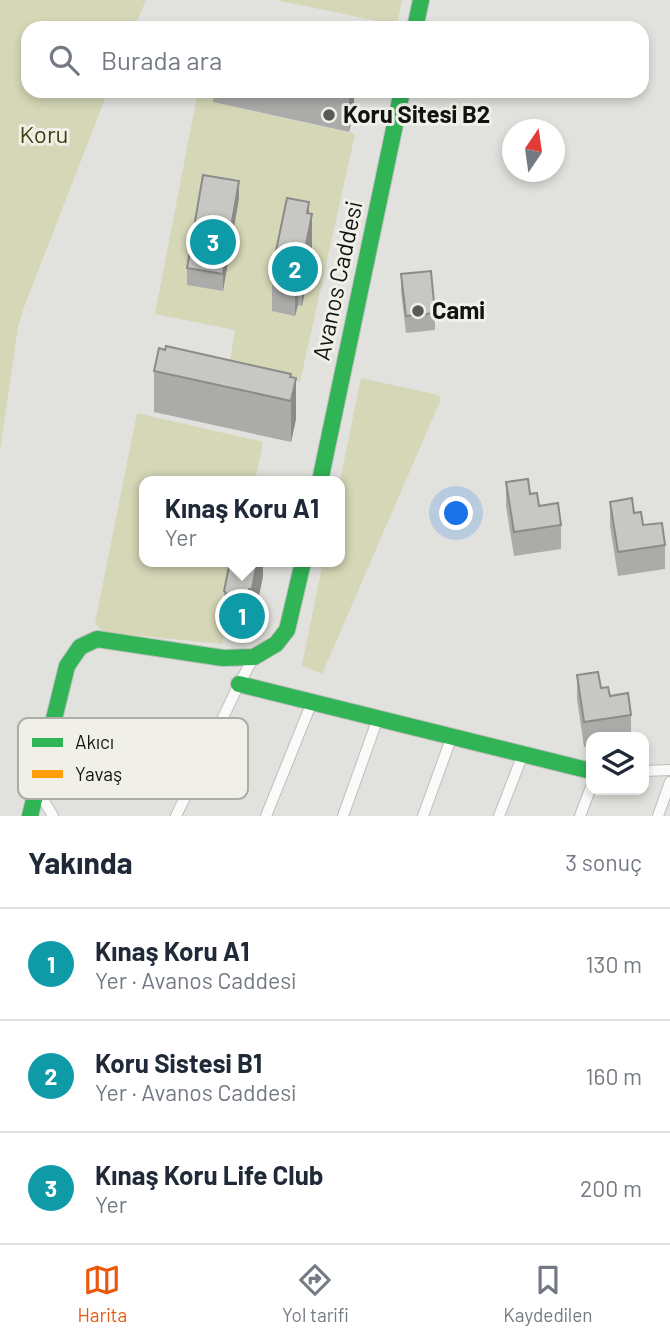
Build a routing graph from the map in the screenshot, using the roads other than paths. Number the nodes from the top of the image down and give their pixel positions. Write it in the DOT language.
graph roads {
  1 [pos="421,0"];
  2 [pos="416,21"];
  3 [pos="401,98"];
  4 [pos="321,476"];
  5 [pos="302,567"];
  6 [pos="254,657"];
  7 [pos="239,684"];
  8 [pos="312,702"];
  9 [pos="54,718"];
  10 [pos="223,718"];
  11 [pos="378,718"];
  12 [pos="452,736"];
  13 [pos="523,754"];
  14 [pos="586,770"];
  15 [pos="670,770"];
  16 [pos="649,771"];
  17 [pos="670,782"];
  18 [pos="588,795"];
  19 [pos="34,799"];
  20 [pos="43,799"];
  21 [pos="184,799"];
  22 [pos="30,816"];
  23 [pos="53,816"];
  24 [pos="176,816"];
  25 [pos="267,816"];
  26 [pos="343,816"];
  27 [pos="423,816"];
  28 [pos="499,816"];
  29 [pos="580,816"];
  30 [pos="658,816"];
  1 -- 2 [label="street"];
  3 -- 4 [label="street, Avanos Caddesi"];
  5 -- 6 [label="street"];
  6 -- 7 [label="street"];
  6 -- 9 [label="street"];
  7 -- 8 [label="street"];
  7 -- 10 [label="street"];
  8 -- 11 [label="street"];
  8 -- 25 [label="street"];
  11 -- 12 [label="street"];
  11 -- 26 [label="street"];
  12 -- 13 [label="street"];
  12 -- 27 [label="street"];
  13 -- 14 [label="street"];
  13 -- 28 [label="street"];
  15 -- 16 [label="street"];
  17 -- 30 [label="street"];
  18 -- 29 [label="street"];
  19 -- 22 [label="street"];
  20 -- 23 [label="street"];
  21 -- 24 [label="street"];
}
